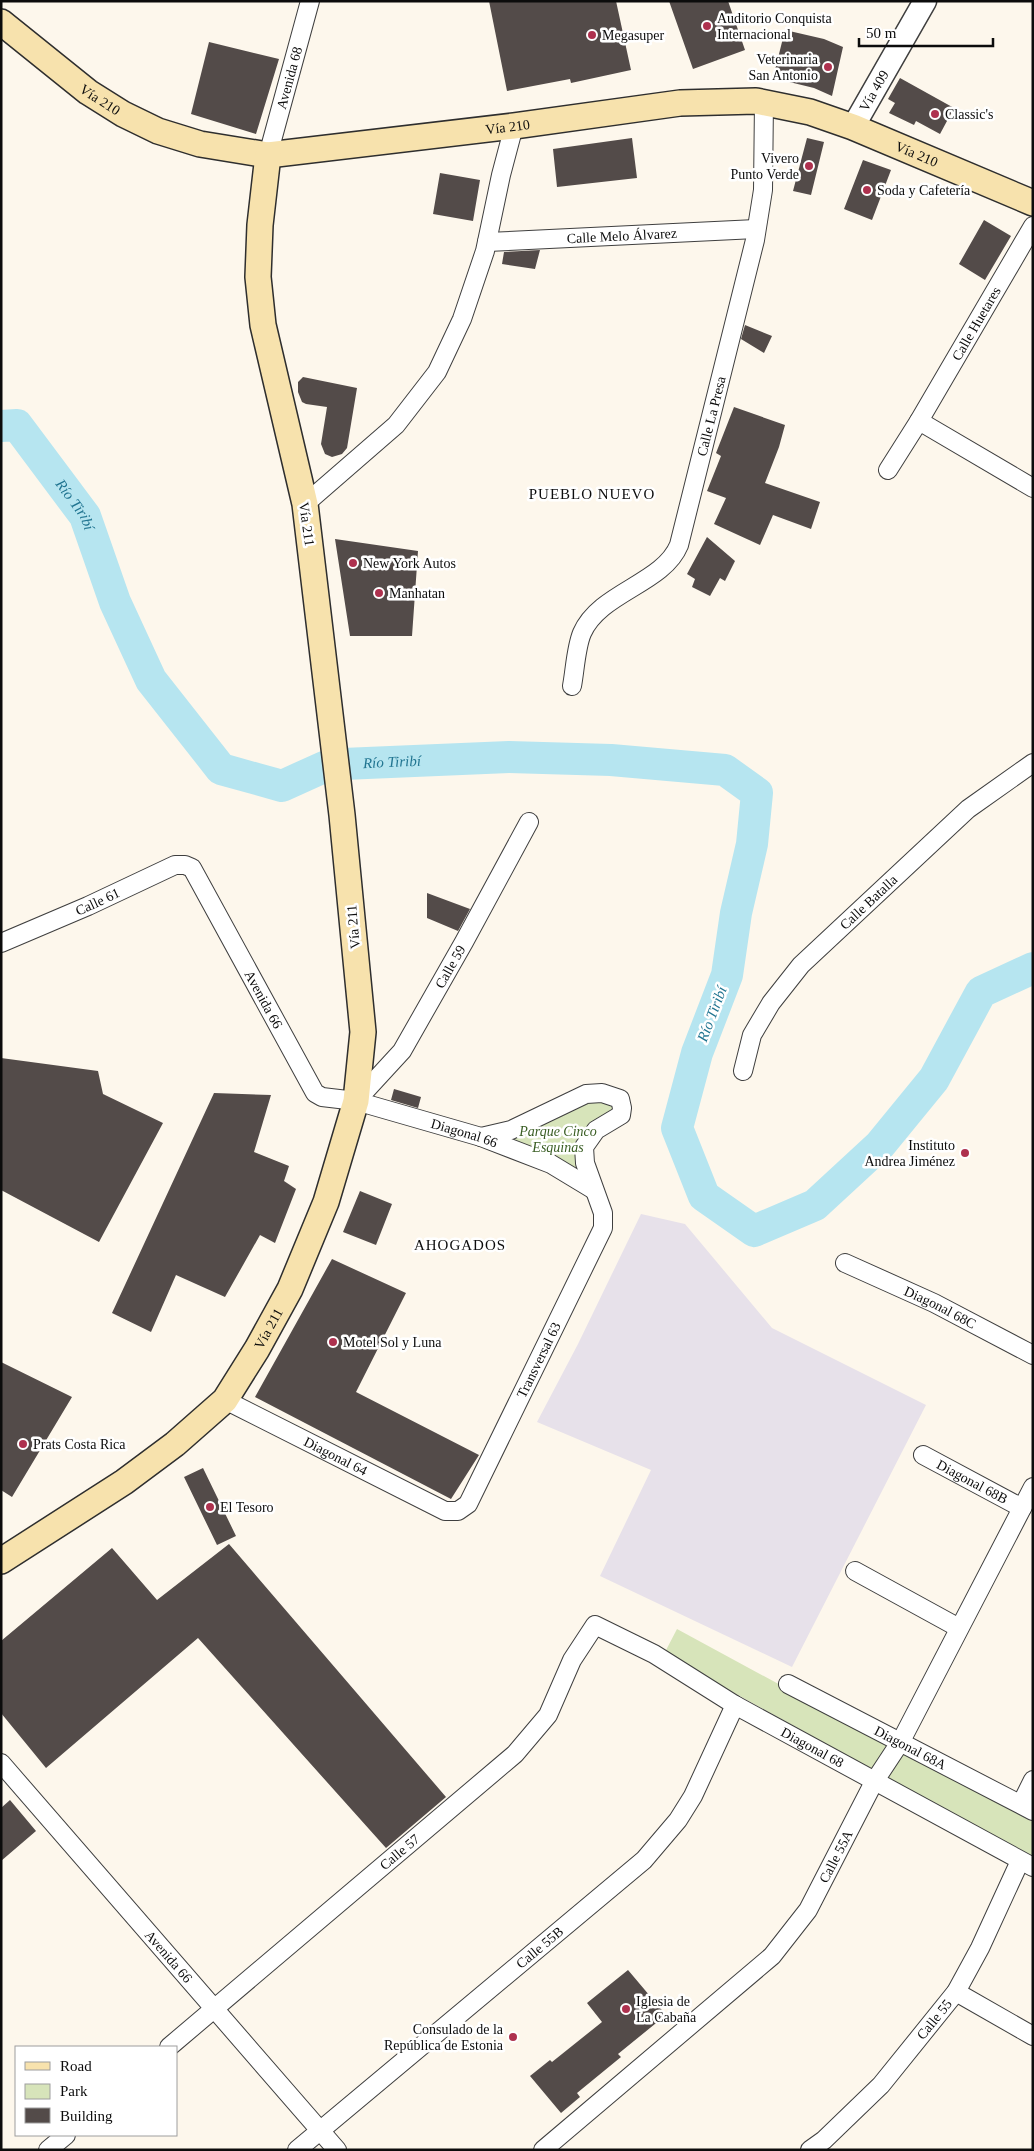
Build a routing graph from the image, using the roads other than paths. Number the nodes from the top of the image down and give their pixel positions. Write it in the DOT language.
graph roads {
  1 [pos="310,1"];
  2 [pos="925,1"];
  3 [pos="1,22"];
  4 [pos="764,101"];
  5 [pos="514,126"];
  6 [pos="853,127"];
  7 [pos="268,156"];
  8 [pos="1033,203"];
  9 [pos="1033,226"];
  10 [pos="756,230"];
  11 [pos="487,242"];
  12 [pos="919,421"];
  13 [pos="888,470"];
  14 [pos="1033,488"];
  15 [pos="306,504"];
  16 [pos="572,686"];
  17 [pos="1032,768"];
  18 [pos="529,822"];
  19 [pos="192,868"];
  20 [pos="1,943"];
  21 [pos="744,1071"];
  22 [pos="356,1101"];
  23 [pos="481,1137"];
  24 [pos="594,1190"];
  25 [pos="846,1264"];
  26 [pos="1033,1355"];
  27 [pos="225,1400"];
  28 [pos="923,1455"];
  29 [pos="1033,1487"];
  30 [pos="1022,1508"];
  31 [pos="445,1511"];
  32 [pos="1,1560"];
  33 [pos="855,1571"];
  34 [pos="595,1625"];
  35 [pos="959,1628"];
  36 [pos="788,1684"];
  37 [pos="735,1705"];
  38 [pos="900,1741"];
  39 [pos="1,1763"];
  40 [pos="1033,1780"];
  41 [pos="874,1782"];
  42 [pos="1027,1807"];
  43 [pos="1026,1864"];
  44 [pos="956,1992"];
  45 [pos="216,2008"];
  46 [pos="1033,2036"];
  47 [pos="170,2046"];
  48 [pos="320,2130"];
  49 [pos="65,2136"];
  50 [pos="48,2150"];
  51 [pos="297,2150"];
  52 [pos="337,2150"];
  53 [pos="543,2150"];
  54 [pos="810,2150"];
  1 -- 7 [label="street, Avenida 68"];
  2 -- 6 [label="street, Vía 409"];
  3 -- 7 [label="main road, Vía 210"];
  4 -- 5 [label="main road, Vía 210"];
  4 -- 6 [label="main road, Vía 210"];
  4 -- 10 [label="street, Calle La Presa"];
  5 -- 7 [label="main road, Vía 210"];
  5 -- 11 [label="street"];
  6 -- 8 [label="main road, Vía 210"];
  7 -- 15 [label="main road, Vía 211"];
  9 -- 12 [label="street, Calle Huetares"];
  10 -- 11 [label="street, Calle Melo Álvarez"];
  10 -- 16 [label="street, Calle La Presa"];
  11 -- 15 [label="street"];
  12 -- 13 [label="street, Calle Huetares"];
  12 -- 14 [label="street"];
  15 -- 22 [label="main road, Vía 211"];
  17 -- 21 [label="street, Calle Batalla"];
  18 -- 22 [label="street, Calle 59"];
  19 -- 20 [label="street, Calle 61"];
  19 -- 22 [label="street, Avenida 66"];
  22 -- 23 [label="street, Diagonal 66"];
  22 -- 27 [label="main road, Vía 211"];
  23 -- 24 [label="street, Diagonal 66"];
  23 -- 24 [label="street, Transversal 63"];
  24 -- 31 [label="street, Transversal 63"];
  25 -- 26 [label="street, Diagonal 68C"];
  27 -- 31 [label="street, Diagonal 64"];
  27 -- 32 [label="main road, Vía 211"];
  28 -- 30 [label="street, Diagonal 68B"];
  29 -- 30 [label="street, Calle 55A"];
  30 -- 35 [label="street, Calle 55A"];
  33 -- 35 [label="street"];
  34 -- 37 [label="street, Diagonal 68"];
  34 -- 45 [label="street, Calle 57"];
  35 -- 38 [label="street, Calle 55A"];
  36 -- 38 [label="street, Diagonal 68A"];
  37 -- 41 [label="street, Diagonal 68"];
  37 -- 48 [label="street, Calle 55B"];
  38 -- 41 [label="street, Calle 55A"];
  38 -- 42 [label="street, Diagonal 68A"];
  39 -- 45 [label="street, Avenida 66"];
  40 -- 42 [label="street"];
  41 -- 43 [label="street, Diagonal 68"];
  41 -- 53 [label="street, Calle 55A"];
  43 -- 44 [label="street, Calle 55"];
  44 -- 46 [label="street"];
  44 -- 54 [label="street, Calle 55"];
  45 -- 47 [label="street, Calle 57"];
  45 -- 48 [label="street, Avenida 66"];
  48 -- 51 [label="street, Calle 55B"];
  48 -- 52 [label="street, Avenida 66"];
  49 -- 50 [label="street"];
}
